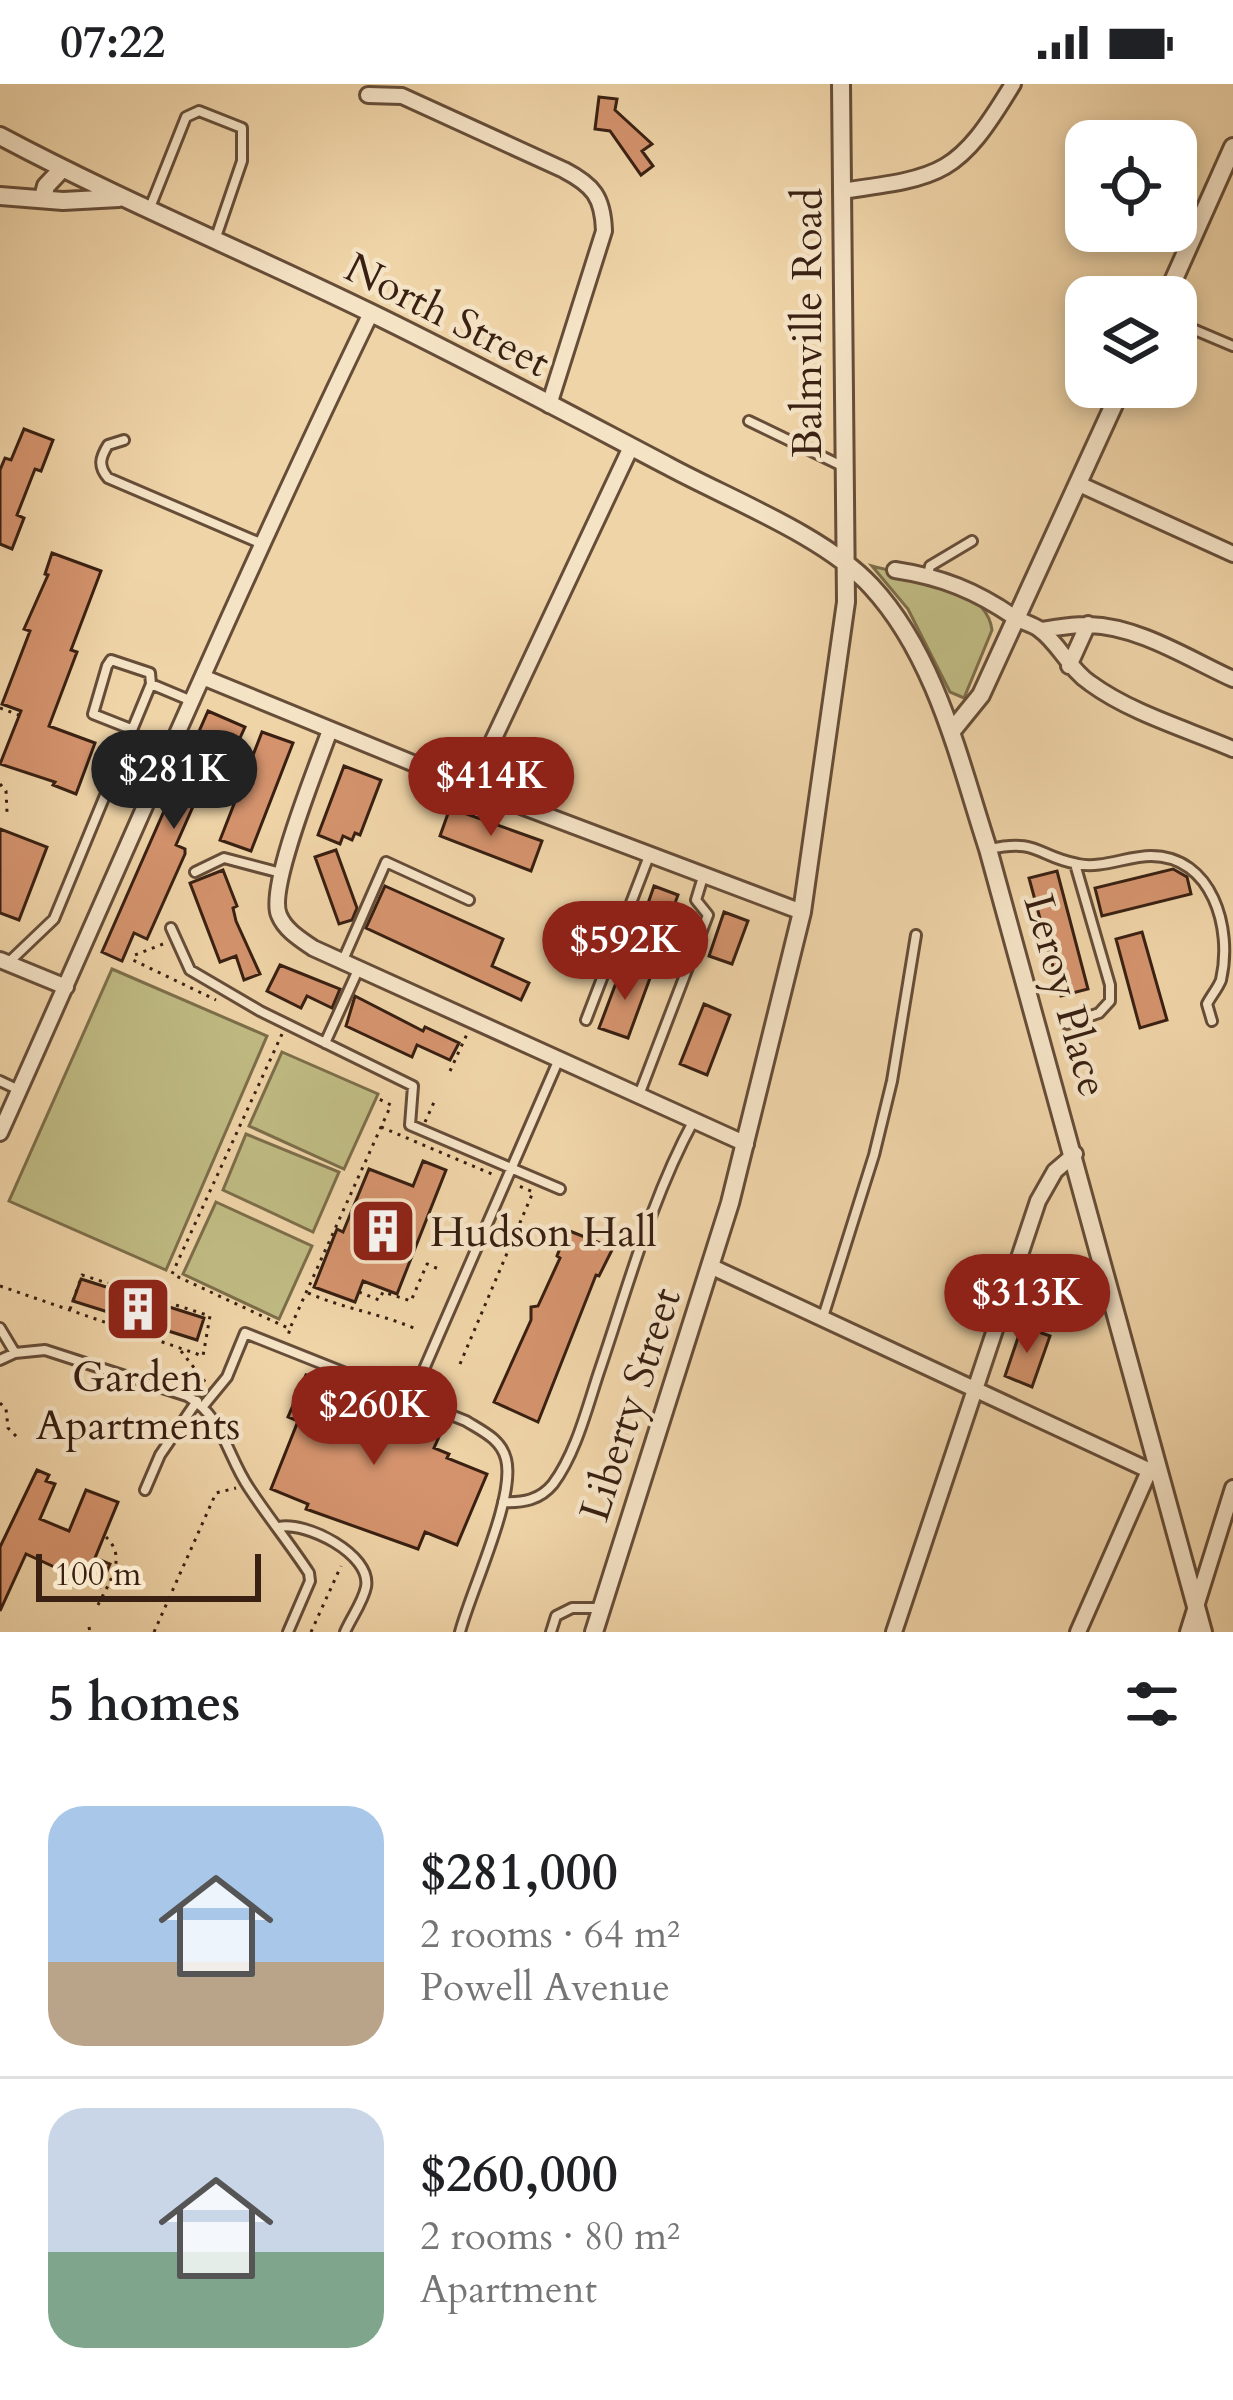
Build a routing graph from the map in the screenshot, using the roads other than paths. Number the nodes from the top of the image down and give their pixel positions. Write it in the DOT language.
graph roads {
  1 [pos="841,84"];
  2 [pos="1013,84"];
  3 [pos="368,95"];
  4 [pos="0,136"];
  5 [pos="1233,147"];
  6 [pos="62,169"];
  7 [pos="842,191"];
  8 [pos="0,196"];
  9 [pos="43,198"];
  10 [pos="120,198"];
  11 [pos="149,211"];
  12 [pos="215,241"];
  13 [pos="1175,276"];
  14 [pos="370,313"];
  15 [pos="1197,331"];
  16 [pos="1233,346"];
  17 [pos="549,405"];
  18 [pos="1109,408"];
  19 [pos="749,421"];
  20 [pos="124,440"];
  21 [pos="631,446"];
  22 [pos="843,466"];
  23 [pos="1079,484"];
  24 [pos="972,541"];
  25 [pos="260,543"];
  26 [pos="1233,554"];
  27 [pos="846,560"];
  28 [pos="896,570"];
  29 [pos="928,575"];
  30 [pos="1018,620"];
  31 [pos="1088,624"];
  32 [pos="1041,630"];
  33 [pos="1069,666"];
  34 [pos="205,678"];
  35 [pos="1233,679"];
  36 [pos="151,684"];
  37 [pos="194,702"];
  38 [pos="131,729"];
  39 [pos="330,730"];
  40 [pos="951,732"];
  41 [pos="1233,749"];
  42 [pos="471,787"];
  43 [pos="988,849"];
  44 [pos="650,854"];
  45 [pos="1075,864"];
  46 [pos="195,872"];
  47 [pos="281,873"];
  48 [pos="704,875"];
  49 [pos="470,900"];
  50 [pos="802,912"];
  51 [pos="172,928"];
  52 [pos="916,935"];
  53 [pos="4,961"];
  54 [pos="342,961"];
  55 [pos="358,968"];
  56 [pos="66,987"];
  57 [pos="586,1020"];
  58 [pos="1212,1021"];
  59 [pos="1067,1024"];
  60 [pos="326,1042"];
  61 [pos="560,1058"];
  62 [pos="0,1081"];
  63 [pos="19,1090"];
  64 [pos="639,1096"];
  65 [pos="694,1120"];
  66 [pos="0,1133"];
  67 [pos="746,1144"];
  68 [pos="1075,1154"];
  69 [pos="511,1169"];
  70 [pos="560,1189"];
  71 [pos="710,1266"];
  72 [pos="823,1318"];
  73 [pos="0,1328"];
  74 [pos="15,1353"];
  75 [pos="0,1360"];
  76 [pos="977,1388"];
  77 [pos="411,1399"];
  78 [pos="200,1403"];
  79 [pos="1154,1473"];
  80 [pos="1233,1488"];
  81 [pos="145,1490"];
  82 [pos="503,1502"];
  83 [pos="1230,1506"];
  84 [pos="279,1527"];
  85 [pos="1196,1604"];
  86 [pos="602,1608"];
  87 [pos="288,1632"];
  88 [pos="345,1632"];
  89 [pos="460,1632"];
  90 [pos="551,1632"];
  91 [pos="594,1632"];
  92 [pos="894,1632"];
  93 [pos="1078,1632"];
  94 [pos="1188,1632"];
  95 [pos="1203,1632"];
  1 -- 7 [label="street, Balmville Road"];
  2 -- 7 [label="street"];
  3 -- 17 [label="street"];
  4 -- 6 [label="street"];
  5 -- 13 [label="street"];
  6 -- 9 [label="street"];
  6 -- 10 [label="street"];
  7 -- 22 [label="street, Balmville Road"];
  8 -- 9 [label="street, North Street"];
  9 -- 10 [label="street, North Street"];
  10 -- 11 [label="street, North Street"];
  11 -- 12 [label="street, North Street"];
  11 -- 12 [label="lane"];
  12 -- 14 [label="street, North Street"];
  14 -- 17 [label="street, North Street"];
  14 -- 25 [label="street"];
  15 -- 16 [label="lane"];
  17 -- 21 [label="street, North Street"];
  18 -- 23 [label="street"];
  19 -- 22 [label="lane"];
  20 -- 25 [label="lane"];
  21 -- 27 [label="street, North Street"];
  21 -- 42 [label="street"];
  22 -- 27 [label="street, Balmville Road"];
  23 -- 26 [label="street"];
  23 -- 30 [label="street"];
  24 -- 29 [label="lane"];
  25 -- 34 [label="street"];
  27 -- 40 [label="street, Leroy Place"];
  27 -- 50 [label="street, Liberty Street"];
  28 -- 29 [label="street"];
  29 -- 30 [label="street"];
  30 -- 32 [label="street"];
  30 -- 40 [label="street"];
  31 -- 32 [label="street"];
  31 -- 33 [label="street"];
  31 -- 35 [label="street"];
  32 -- 33 [label="street"];
  33 -- 41 [label="street"];
  34 -- 37 [label="street"];
  34 -- 39 [label="street"];
  36 -- 37 [label="lane"];
  36 -- 38 [label="lane"];
  36 -- 38 [label="lane"];
  37 -- 56 [label="street"];
  38 -- 53 [label="lane"];
  39 -- 42 [label="street"];
  39 -- 47 [label="street"];
  40 -- 43 [label="street, Leroy Place"];
  42 -- 44 [label="street"];
  43 -- 45 [label="lane"];
  43 -- 68 [label="street, Leroy Place"];
  44 -- 48 [label="street"];
  44 -- 57 [label="lane"];
  45 -- 58 [label="lane"];
  45 -- 59 [label="lane"];
  46 -- 47 [label="lane"];
  47 -- 54 [label="street"];
  48 -- 50 [label="street"];
  48 -- 64 [label="lane"];
  49 -- 54 [label="lane"];
  50 -- 67 [label="street, Liberty Street"];
  51 -- 60 [label="lane"];
  52 -- 72 [label="lane"];
  53 -- 56 [label="street"];
  54 -- 55 [label="street"];
  55 -- 60 [label="lane"];
  55 -- 61 [label="street"];
  56 -- 63 [label="street"];
  60 -- 69 [label="lane"];
  61 -- 64 [label="street"];
  61 -- 69 [label="lane"];
  62 -- 63 [label="lane"];
  63 -- 66 [label="street"];
  64 -- 65 [label="street"];
  65 -- 67 [label="street"];
  65 -- 82 [label="lane"];
  67 -- 71 [label="street, Liberty Street"];
  68 -- 76 [label="street"];
  68 -- 79 [label="street, Leroy Place"];
  69 -- 70 [label="lane"];
  69 -- 77 [label="lane"];
  71 -- 72 [label="street"];
  71 -- 86 [label="street, Liberty Street"];
  72 -- 76 [label="street"];
  73 -- 74 [label="lane"];
  74 -- 75 [label="lane"];
  74 -- 78 [label="lane"];
  76 -- 79 [label="street"];
  76 -- 92 [label="street"];
  77 -- 78 [label="lane"];
  77 -- 82 [label="lane"];
  78 -- 81 [label="lane"];
  78 -- 84 [label="lane"];
  79 -- 85 [label="street, Leroy Place"];
  79 -- 93 [label="street"];
  80 -- 83 [label="street"];
  82 -- 89 [label="lane"];
  83 -- 85 [label="street"];
  84 -- 87 [label="lane"];
  84 -- 88 [label="lane"];
  85 -- 94 [label="street"];
  85 -- 95 [label="street, Leroy Place"];
  86 -- 90 [label="lane"];
  86 -- 91 [label="street, Liberty Street"];
}
